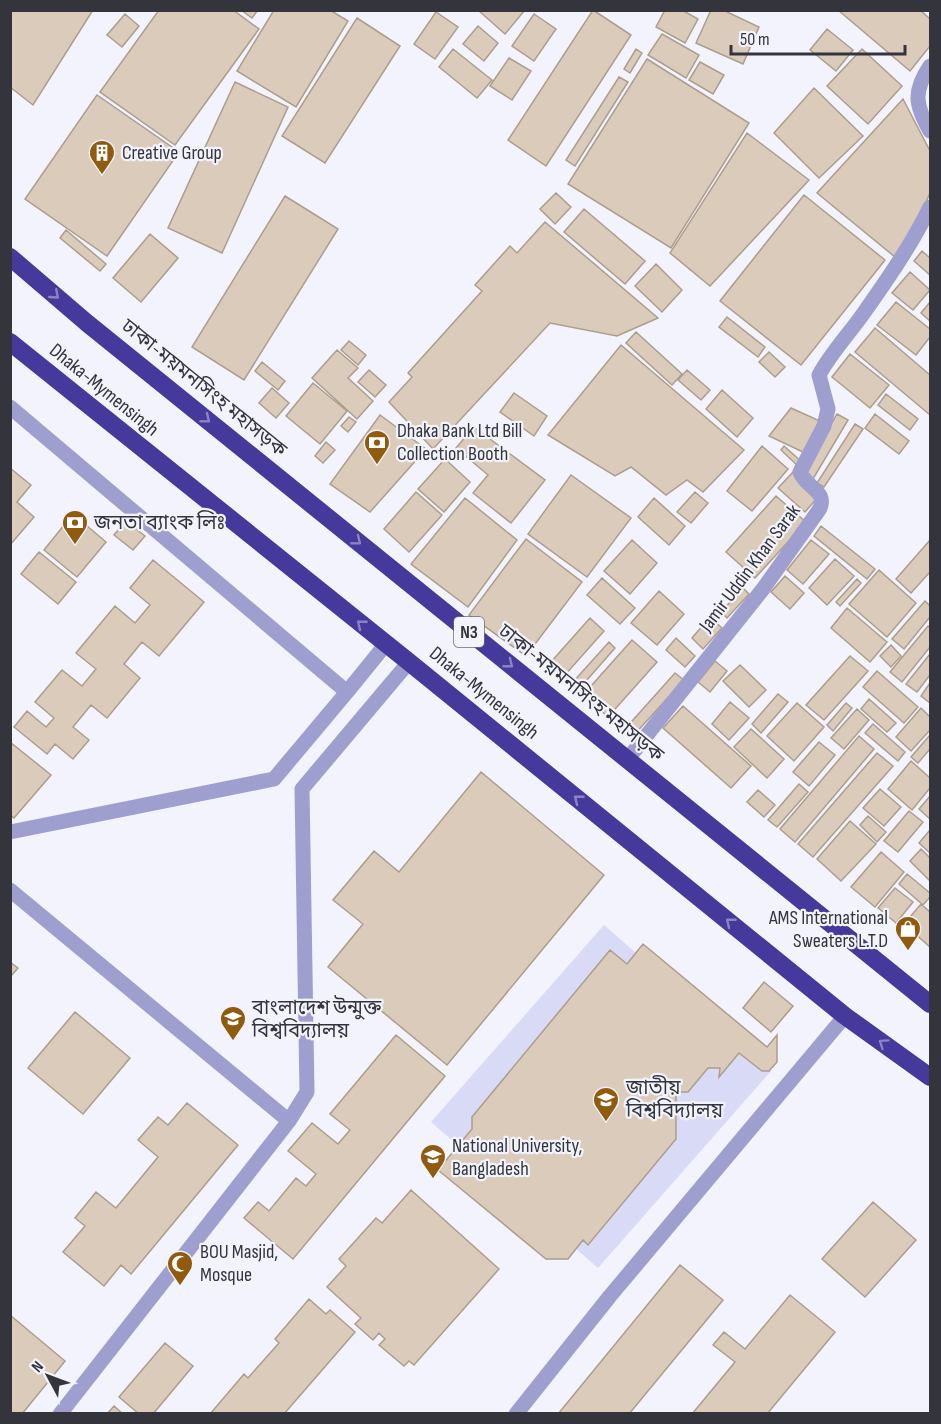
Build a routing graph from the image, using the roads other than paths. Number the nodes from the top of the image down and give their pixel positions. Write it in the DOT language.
graph roads {
  1 [pos="930,66"];
  2 [pos="930,131"];
  3 [pos="930,207"];
  4 [pos="10,257"];
  5 [pos="10,342"];
  6 [pos="10,407"];
  7 [pos="386,645"];
  8 [pos="409,662"];
  9 [pos="347,692"];
  10 [pos="627,760"];
  11 [pos="10,832"];
  12 [pos="10,890"];
  13 [pos="930,1004"];
  14 [pos="845,1016"];
  15 [pos="930,1077"];
  16 [pos="290,1121"];
  17 [pos="60,1413"];
  18 [pos="516,1413"];
  1 -- 2 [label="street"];
  3 -- 10 [label="street, Jamir Uddin Khan Sarak"];
  4 -- 10 [label="highway, ঢাকা-ময়মনসিংহ মহাসড়ক / N3, one-way"];
  7 -- 5 [label="highway, Dhaka-Mymensingh, one-way"];
  6 -- 9 [label="street"];
  7 -- 8 [label="highway, Dhaka-Mymensingh"];
  7 -- 9 [label="street"];
  14 -- 8 [label="highway, Dhaka-Mymensingh, one-way"];
  8 -- 16 [label="street"];
  9 -- 11 [label="street"];
  10 -- 13 [label="highway, ঢাকা-ময়মনসিংহ মহাসড়ক / N3"];
  12 -- 16 [label="street"];
  15 -- 14 [label="highway, Dhaka-Mymensingh, one-way"];
  14 -- 18 [label="street"];
  16 -- 17 [label="street"];
}
